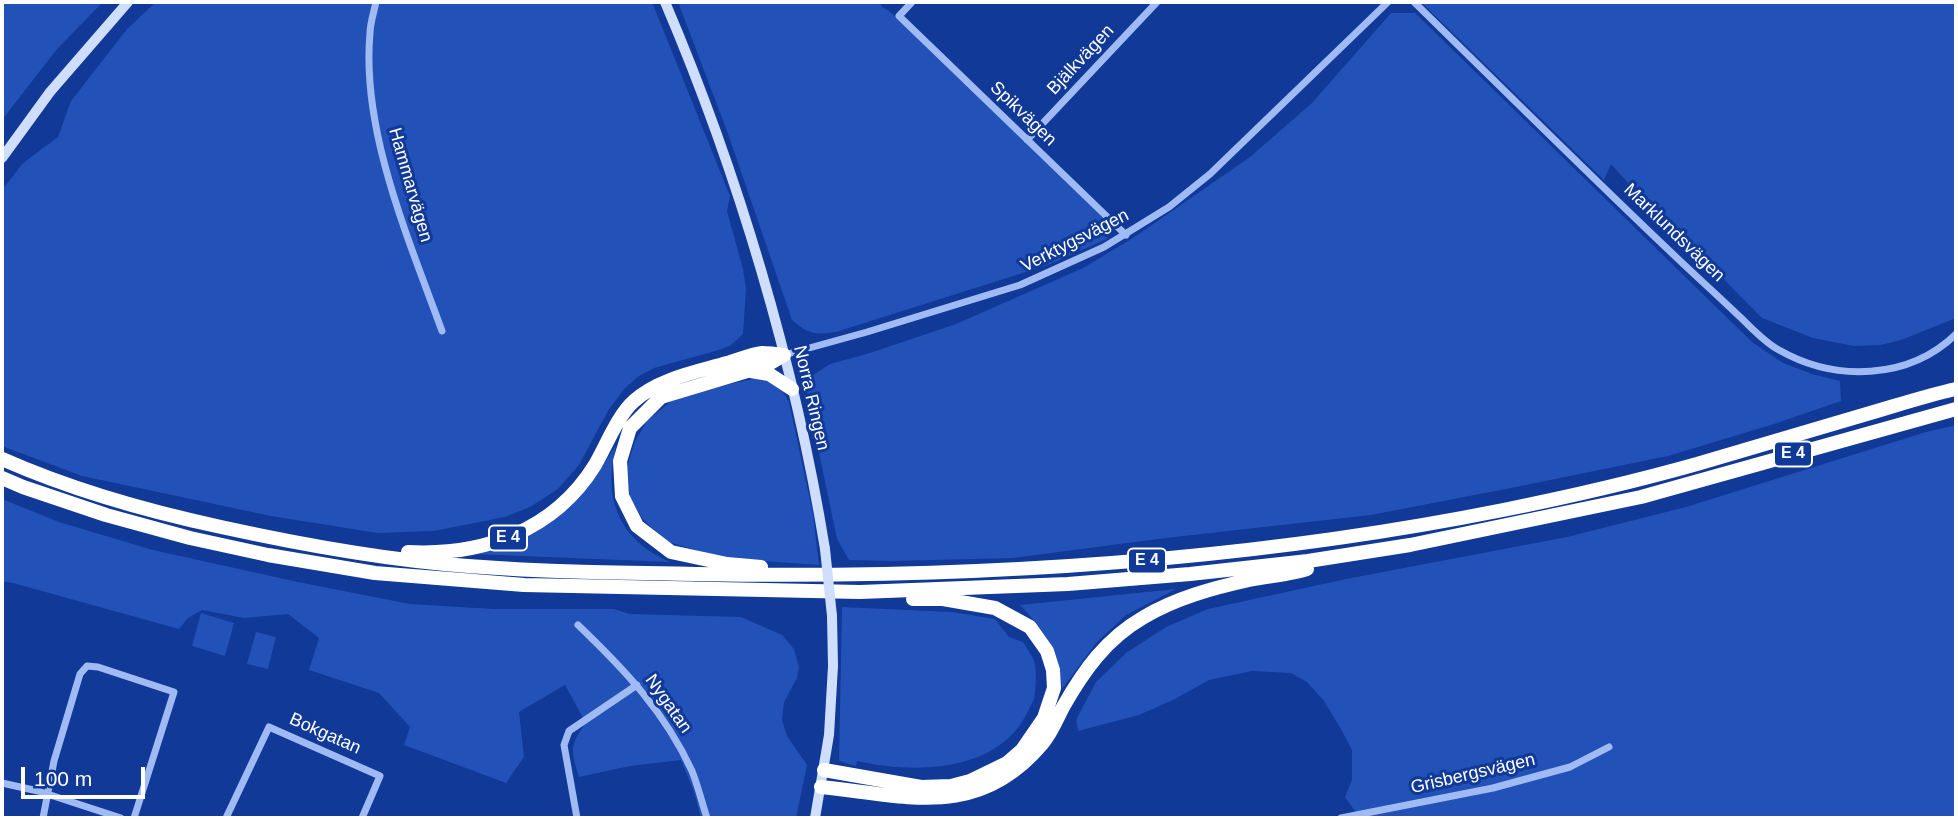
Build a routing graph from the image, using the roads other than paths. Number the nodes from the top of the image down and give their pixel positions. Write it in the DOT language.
graph roads {
  1 [pos="128,2"];
  2 [pos="376,2"];
  3 [pos="665,2"];
  4 [pos="912,2"];
  5 [pos="1157,2"];
  6 [pos="1388,2"];
  7 [pos="1414,2"];
  8 [pos="1027,140"];
  9 [pos="2,158"];
  10 [pos="1126,234"];
  11 [pos="442,331"];
  12 [pos="1956,334"];
  13 [pos="784,355"];
  14 [pos="750,370"];
  15 [pos="1956,389"];
  16 [pos="792,390"];
  17 [pos="1956,409"];
  18 [pos="2,460"];
  19 [pos="2,478"];
  20 [pos="319,548"];
  21 [pos="1354,553"];
  22 [pos="804,575"];
  23 [pos="860,593"];
  24 [pos="578,625"];
  25 [pos="637,685"];
  26 [pos="1609,747"];
  27 [pos="824,770"];
  28 [pos="2,783"];
  29 [pos="821,787"];
  30 [pos="47,794"];
  31 [pos="43,818"];
  32 [pos="121,818"];
  33 [pos="134,818"];
  34 [pos="226,818"];
  35 [pos="362,818"];
  36 [pos="577,818"];
  37 [pos="707,818"];
  38 [pos="815,818"];
  39 [pos="1341,818"];
  1 -- 9 [label="main road"];
  2 -- 11 [label="street, Hammarvägen"];
  3 -- 13 [label="main road, Norra Ringen"];
  4 -- 8 [label="street, Spikvägen"];
  5 -- 8 [label="street, Bjälkvägen"];
  6 -- 10 [label="street, Verktygsvägen"];
  7 -- 12 [label="street, Marklundsvägen"];
  8 -- 10 [label="street, Spikvägen"];
  10 -- 13 [label="street, Verktygsvägen"];
  13 -- 14 [label="highway, E 4"];
  13 -- 16 [label="main road, Norra Ringen"];
  13 -- 20 [label="highway, E 4"];
  14 -- 16 [label="highway"];
  14 -- 22 [label="highway, E 4"];
  15 -- 22 [label="highway, E 4"];
  16 -- 27 [label="main road, Norra Ringen, bridge"];
  17 -- 21 [label="highway, E 4"];
  18 -- 20 [label="highway, E 4"];
  19 -- 23 [label="highway, E 4"];
  20 -- 22 [label="highway, E 4"];
  21 -- 23 [label="highway, E 4"];
  21 -- 29 [label="highway, E 4"];
  23 -- 27 [label="highway, E 4"];
  24 -- 25 [label="street, Nygatan"];
  25 -- 36 [label="street"];
  25 -- 37 [label="street, Nygatan"];
  26 -- 39 [label="street, Grisbergsvägen"];
  27 -- 29 [label="main road, Norra Ringen"];
  28 -- 30 [label="street"];
  29 -- 38 [label="main road, Norra Ringen"];
  30 -- 31 [label="street"];
  30 -- 32 [label="street"];
  30 -- 33 [label="street"];
  34 -- 35 [label="street, Bokgatan"];
}
